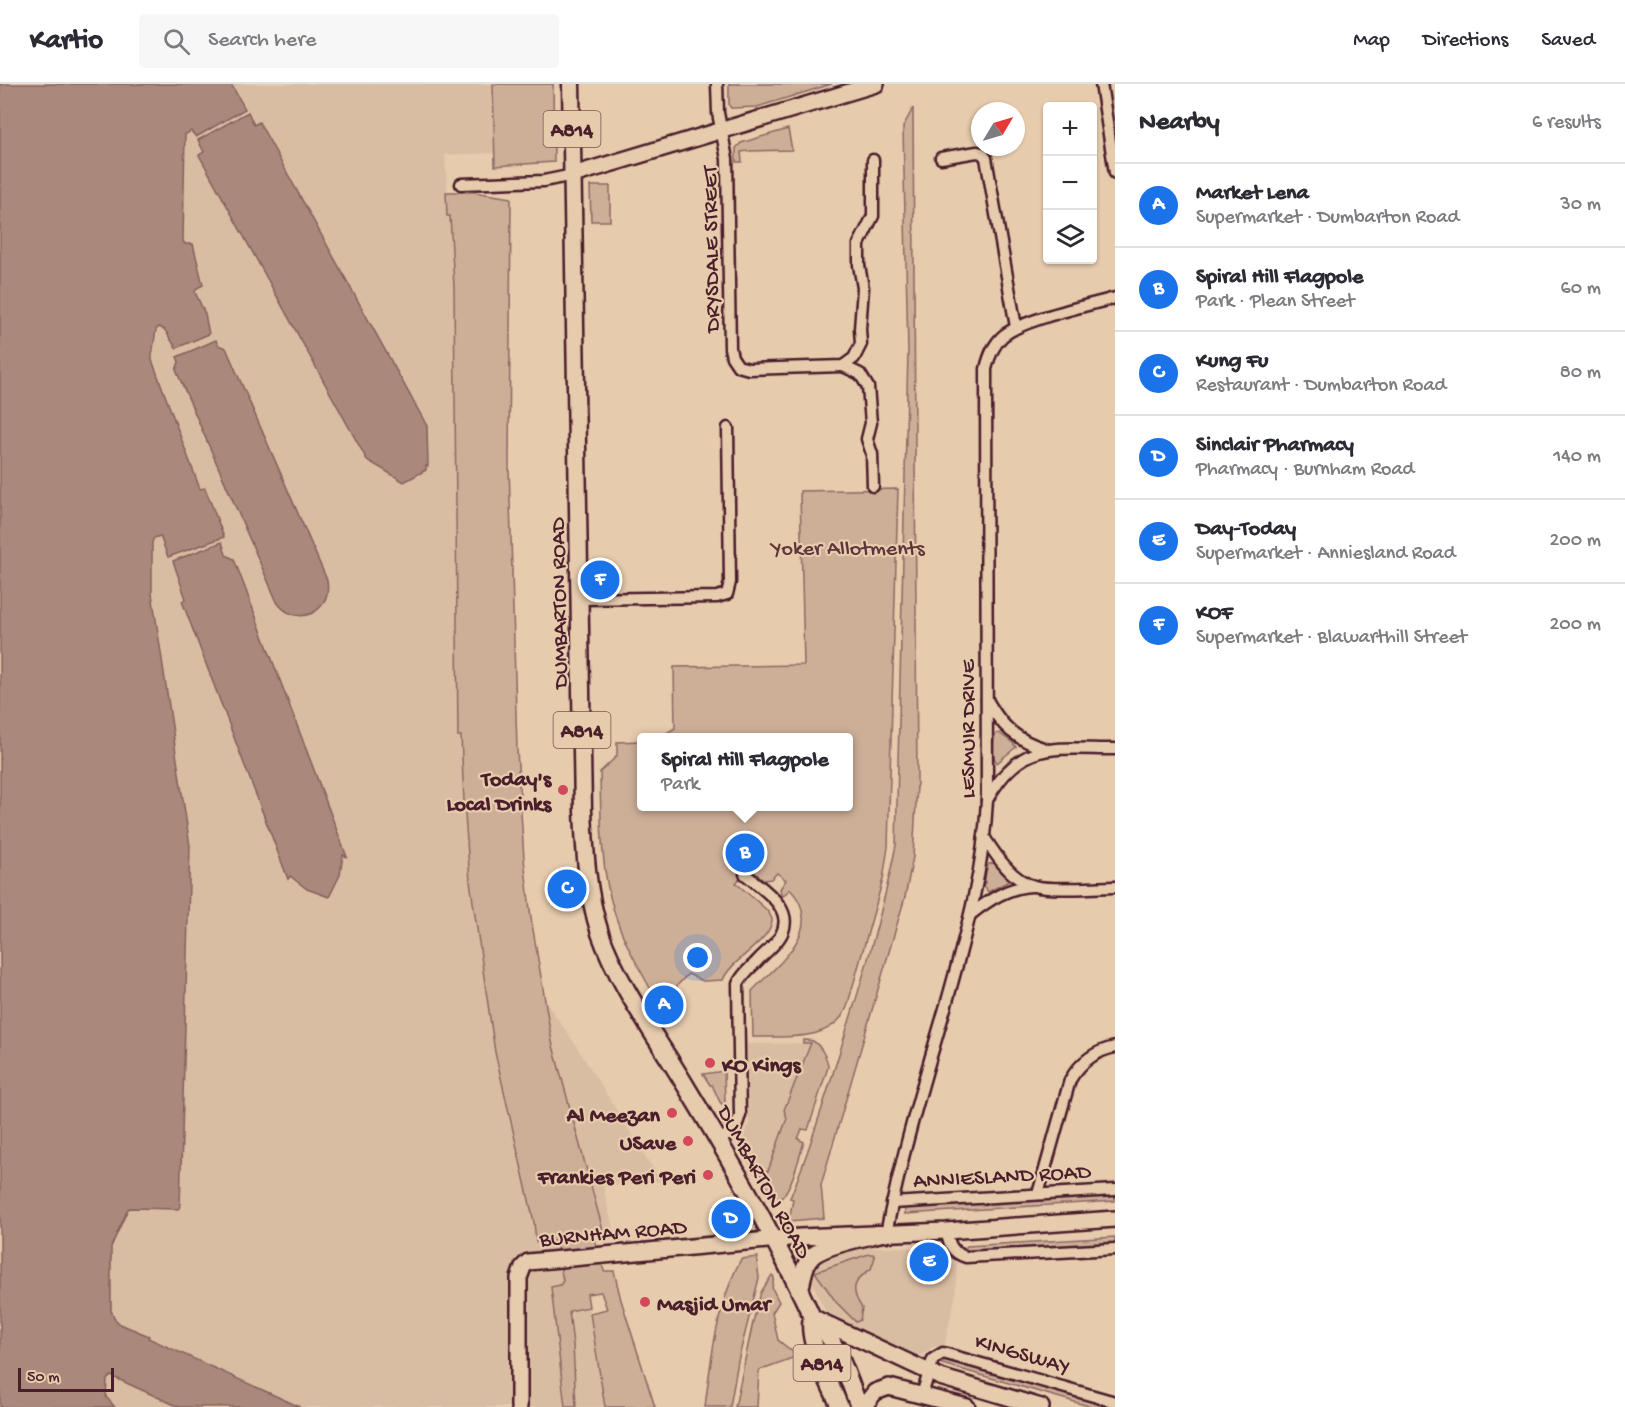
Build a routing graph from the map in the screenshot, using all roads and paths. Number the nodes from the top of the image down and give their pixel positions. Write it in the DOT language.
graph roads {
  1 [pos="571,84"];
  2 [pos="717,84"];
  3 [pos="1101,84"];
  4 [pos="870,86"];
  5 [pos="721,130"];
  6 [pos="941,158"];
  7 [pos="873,160"];
  8 [pos="1115,172"];
  9 [pos="573,175"];
  10 [pos="461,184"];
  11 [pos="1115,298"];
  12 [pos="1016,327"];
  13 [pos="843,366"];
  14 [pos="728,428"];
  15 [pos="873,486"];
  16 [pos="580,599"];
  17 [pos="986,700"];
  18 [pos="1115,749"];
  19 [pos="1047,750"];
  20 [pos="987,800"];
  21 [pos="984,837"];
  22 [pos="745,874"];
  23 [pos="1034,886"];
  24 [pos="1115,887"];
  25 [pos="971,914"];
  26 [pos="1115,1047"];
  27 [pos="718,1141"];
  28 [pos="1115,1190"];
  29 [pos="1038,1194"];
  30 [pos="892,1203"];
  31 [pos="1115,1219"];
  32 [pos="946,1231"];
  33 [pos="882,1234"];
  34 [pos="773,1239"];
  35 [pos="1115,1249"];
  36 [pos="800,1291"];
  37 [pos="812,1317"];
  38 [pos="928,1371"];
  39 [pos="922,1395"];
  40 [pos="1115,1402"];
  41 [pos="519,1407"];
  42 [pos="840,1407"];
  43 [pos="861,1407"];
  44 [pos="966,1407"];
  45 [pos="1041,1407"];
  1 -- 9 [label="main road, DUMBARTON ROAD / A814"];
  2 -- 5 [label="street, DRYSDALE STREET"];
  3 -- 8 [label="street"];
  4 -- 5 [label="street"];
  5 -- 9 [label="street"];
  5 -- 13 [label="street, DRYSDALE STREET"];
  6 -- 12 [label="street"];
  7 -- 13 [label="street"];
  9 -- 10 [label="street"];
  9 -- 16 [label="main road, DUMBARTON ROAD / A814"];
  11 -- 12 [label="street, LESMUIR DRIVE"];
  12 -- 17 [label="street, LESMUIR DRIVE"];
  13 -- 15 [label="street"];
  14 -- 16 [label="street"];
  16 -- 27 [label="main road, DUMBARTON ROAD / A814"];
  17 -- 19 [label="street"];
  17 -- 20 [label="street, LESMUIR DRIVE"];
  18 -- 19 [label="street"];
  19 -- 20 [label="street"];
  20 -- 21 [label="street, LESMUIR DRIVE"];
  21 -- 23 [label="street"];
  21 -- 25 [label="street, LESMUIR DRIVE"];
  22 -- 27 [label="street"];
  23 -- 24 [label="street"];
  23 -- 25 [label="street"];
  25 -- 30 [label="street, LESMUIR DRIVE"];
  26 -- 29 [label="street"];
  27 -- 34 [label="main road, DUMBARTON ROAD / A814"];
  28 -- 29 [label="street, ANNIESLAND ROAD"];
  29 -- 30 [label="street, ANNIESLAND ROAD"];
  30 -- 33 [label="street, LESMUIR DRIVE"];
  31 -- 32 [label="street"];
  32 -- 33 [label="street"];
  32 -- 35 [label="street"];
  33 -- 34 [label="street"];
  33 -- 36 [label="main road"];
  34 -- 36 [label="main road, DUMBARTON ROAD / A814"];
  34 -- 41 [label="street, BURNHAM ROAD"];
  36 -- 37 [label="main road, DUMBARTON ROAD / A814"];
  37 -- 38 [label="street"];
  37 -- 42 [label="main road, DUMBARTON ROAD / A814"];
  37 -- 43 [label="main road, DUMBARTON ROAD"];
  38 -- 39 [label="street"];
  38 -- 40 [label="street, KINGSWAY"];
  38 -- 45 [label="street"];
  39 -- 43 [label="street"];
  39 -- 44 [label="street"];
}
